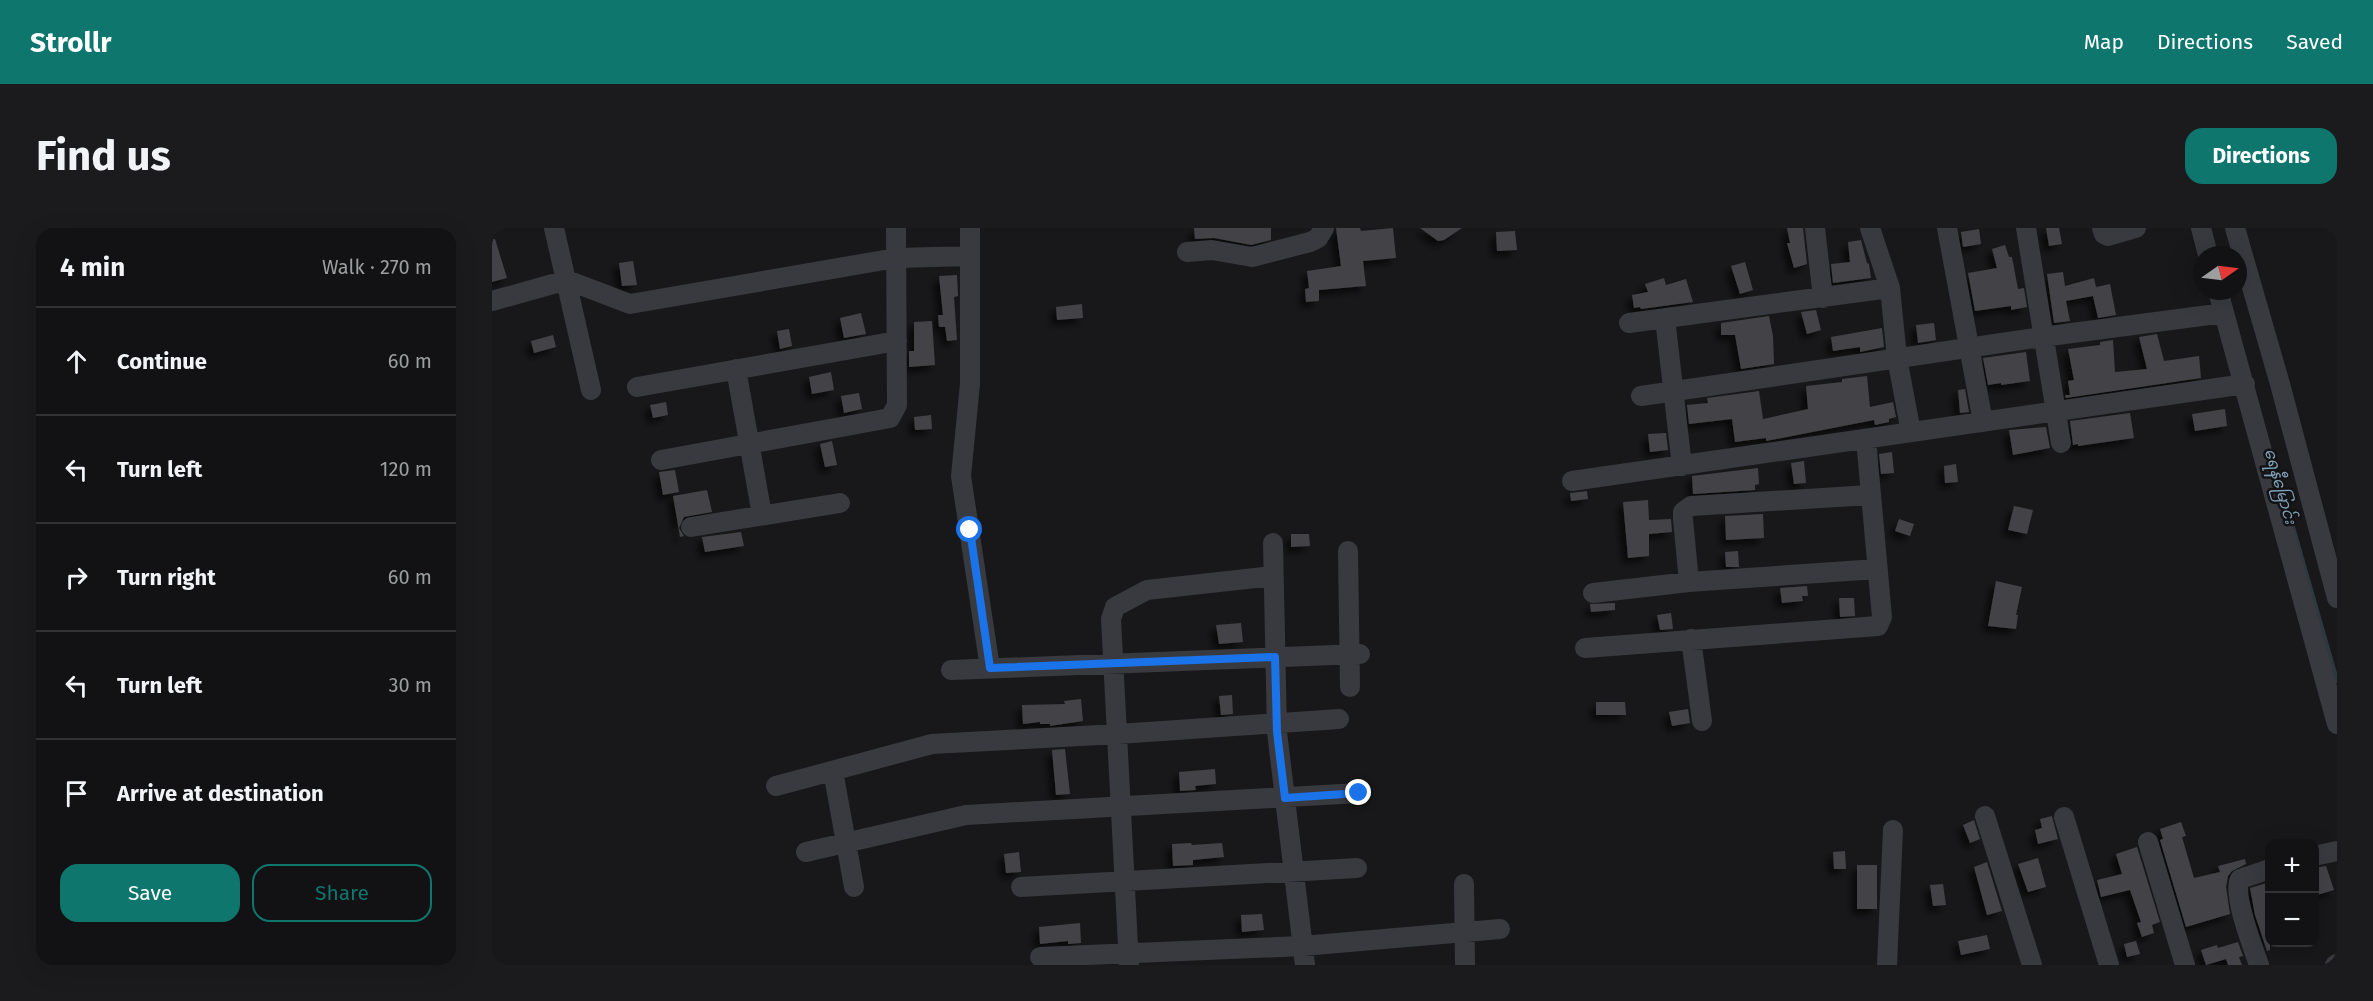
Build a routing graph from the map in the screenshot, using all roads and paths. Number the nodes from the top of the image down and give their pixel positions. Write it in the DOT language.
graph roads {
  1 [pos="554,228"];
  2 [pos="896,228"];
  3 [pos="970,228"];
  4 [pos="1324,228"];
  5 [pos="1815,228"];
  6 [pos="1870,228"];
  7 [pos="1947,228"];
  8 [pos="2026,228"];
  9 [pos="2102,228"];
  10 [pos="2136,228"];
  11 [pos="2201,228"];
  12 [pos="2235,228"];
  13 [pos="2206,246"];
  14 [pos="1188,252"];
  15 [pos="970,255"];
  16 [pos="896,258"];
  17 [pos="567,280"];
  18 [pos="1890,288"];
  19 [pos="1823,298"];
  20 [pos="2220,300"];
  21 [pos="492,301"];
  22 [pos="2224,313"];
  23 [pos="1665,318"];
  24 [pos="1629,323"];
  25 [pos="2042,337"];
  26 [pos="897,341"];
  27 [pos="1970,348"];
  28 [pos="1897,358"];
  29 [pos="736,369"];
  30 [pos="2245,384"];
  31 [pos="637,387"];
  32 [pos="591,390"];
  33 [pos="1674,391"];
  34 [pos="1641,396"];
  35 [pos="2055,411"];
  36 [pos="1983,422"];
  37 [pos="1911,432"];
  38 [pos="1866,439"];
  39 [pos="749,443"];
  40 [pos="2061,443"];
  41 [pos="661,460"];
  42 [pos="1682,466"];
  43 [pos="1572,482"];
  44 [pos="1870,495"];
  45 [pos="840,503"];
  46 [pos="762,515"];
  47 [pos="691,527"];
  48 [pos="1273,543"];
  49 [pos="1348,551"];
  50 [pos="1877,569"];
  51 [pos="1273,576"];
  52 [pos="1689,582"];
  53 [pos="1593,593"];
  54 [pos="2337,598"];
  55 [pos="1691,639"];
  56 [pos="1585,648"];
  57 [pos="1354,654"];
  58 [pos="1275,657"];
  59 [pos="1114,663"];
  60 [pos="990,668"];
  61 [pos="951,670"];
  62 [pos="1350,687"];
  63 [pos="1339,719"];
  64 [pos="1702,721"];
  65 [pos="1277,724"];
  66 [pos="2337,724"];
  67 [pos="1118,735"];
  68 [pos="832,771"];
  69 [pos="776,786"];
  70 [pos="1359,793"];
  71 [pos="1285,798"];
  72 [pos="1121,808"];
  73 [pos="1985,816"];
  74 [pos="2064,817"];
  75 [pos="1893,830"];
  76 [pos="2148,842"];
  77 [pos="845,843"];
  78 [pos="2337,850"];
  79 [pos="806,852"];
  80 [pos="2319,855"];
  81 [pos="1357,868"];
  82 [pos="2265,871"];
  83 [pos="1294,872"];
  84 [pos="1125,882"];
  85 [pos="1464,884"];
  86 [pos="854,887"];
  87 [pos="1021,887"];
  88 [pos="1500,929"];
  89 [pos="1464,932"];
  90 [pos="1304,956"];
  91 [pos="1040,957"];
  92 [pos="1129,959"];
  93 [pos="1465,965"];
  94 [pos="1887,965"];
  95 [pos="2031,965"];
  96 [pos="2109,965"];
  97 [pos="2185,965"];
  98 [pos="2259,965"];
  1 -- 17 [label="street"];
  2 -- 16 [label="street"];
  3 -- 15 [label="street"];
  4 -- 14 [label="street"];
  5 -- 19 [label="street"];
  6 -- 18 [label="street"];
  7 -- 27 [label="street"];
  8 -- 25 [label="street"];
  9 -- 10 [label="street"];
  11 -- 13 [label="street"];
  12 -- 54 [label="street"];
  15 -- 16 [label="street"];
  15 -- 60 [label="street"];
  16 -- 17 [label="street"];
  16 -- 26 [label="street"];
  17 -- 21 [label="street"];
  17 -- 32 [label="street"];
  18 -- 19 [label="street"];
  18 -- 28 [label="street"];
  19 -- 23 [label="street"];
  20 -- 22 [label="street"];
  22 -- 25 [label="street"];
  22 -- 30 [label="street"];
  23 -- 24 [label="street"];
  23 -- 33 [label="street"];
  25 -- 27 [label="street"];
  25 -- 35 [label="street"];
  26 -- 29 [label="street"];
  26 -- 39 [label="street"];
  27 -- 28 [label="street"];
  27 -- 36 [label="street"];
  28 -- 33 [label="street"];
  28 -- 37 [label="street"];
  29 -- 31 [label="street"];
  29 -- 39 [label="street"];
  30 -- 35 [label="street"];
  30 -- 66 [label="street"];
  33 -- 34 [label="street"];
  33 -- 42 [label="street"];
  35 -- 36 [label="street"];
  35 -- 40 [label="street"];
  36 -- 37 [label="street"];
  37 -- 38 [label="street"];
  38 -- 42 [label="street"];
  38 -- 44 [label="street"];
  39 -- 41 [label="street"];
  39 -- 46 [label="street"];
  42 -- 43 [label="street"];
  44 -- 50 [label="street"];
  44 -- 52 [label="street"];
  45 -- 46 [label="street"];
  46 -- 47 [label="street"];
  48 -- 51 [label="street"];
  49 -- 57 [label="street"];
  50 -- 52 [label="street"];
  50 -- 55 [label="street"];
  51 -- 58 [label="street"];
  51 -- 59 [label="street"];
  52 -- 53 [label="street"];
  55 -- 56 [label="street"];
  55 -- 64 [label="street"];
  57 -- 58 [label="street"];
  57 -- 62 [label="street"];
  58 -- 59 [label="street"];
  58 -- 65 [label="street"];
  59 -- 60 [label="street"];
  59 -- 67 [label="street"];
  60 -- 61 [label="street"];
  63 -- 65 [label="street"];
  65 -- 67 [label="street"];
  65 -- 71 [label="street"];
  67 -- 68 [label="street"];
  67 -- 72 [label="street"];
  68 -- 69 [label="street"];
  68 -- 77 [label="street"];
  70 -- 71 [label="street"];
  71 -- 72 [label="street"];
  71 -- 83 [label="street"];
  72 -- 77 [label="street"];
  72 -- 84 [label="street"];
  73 -- 95 [label="street"];
  74 -- 96 [label="street"];
  75 -- 94 [label="street"];
  76 -- 97 [label="street"];
  77 -- 79 [label="street"];
  77 -- 86 [label="street"];
  78 -- 80 [label="street"];
  81 -- 83 [label="street"];
  82 -- 98 [label="street"];
  83 -- 84 [label="street"];
  83 -- 90 [label="street"];
  84 -- 87 [label="street"];
  84 -- 92 [label="street"];
  85 -- 89 [label="street"];
  88 -- 89 [label="street"];
  89 -- 90 [label="street"];
  89 -- 93 [label="street"];
  90 -- 92 [label="street"];
  91 -- 92 [label="street"];
}
